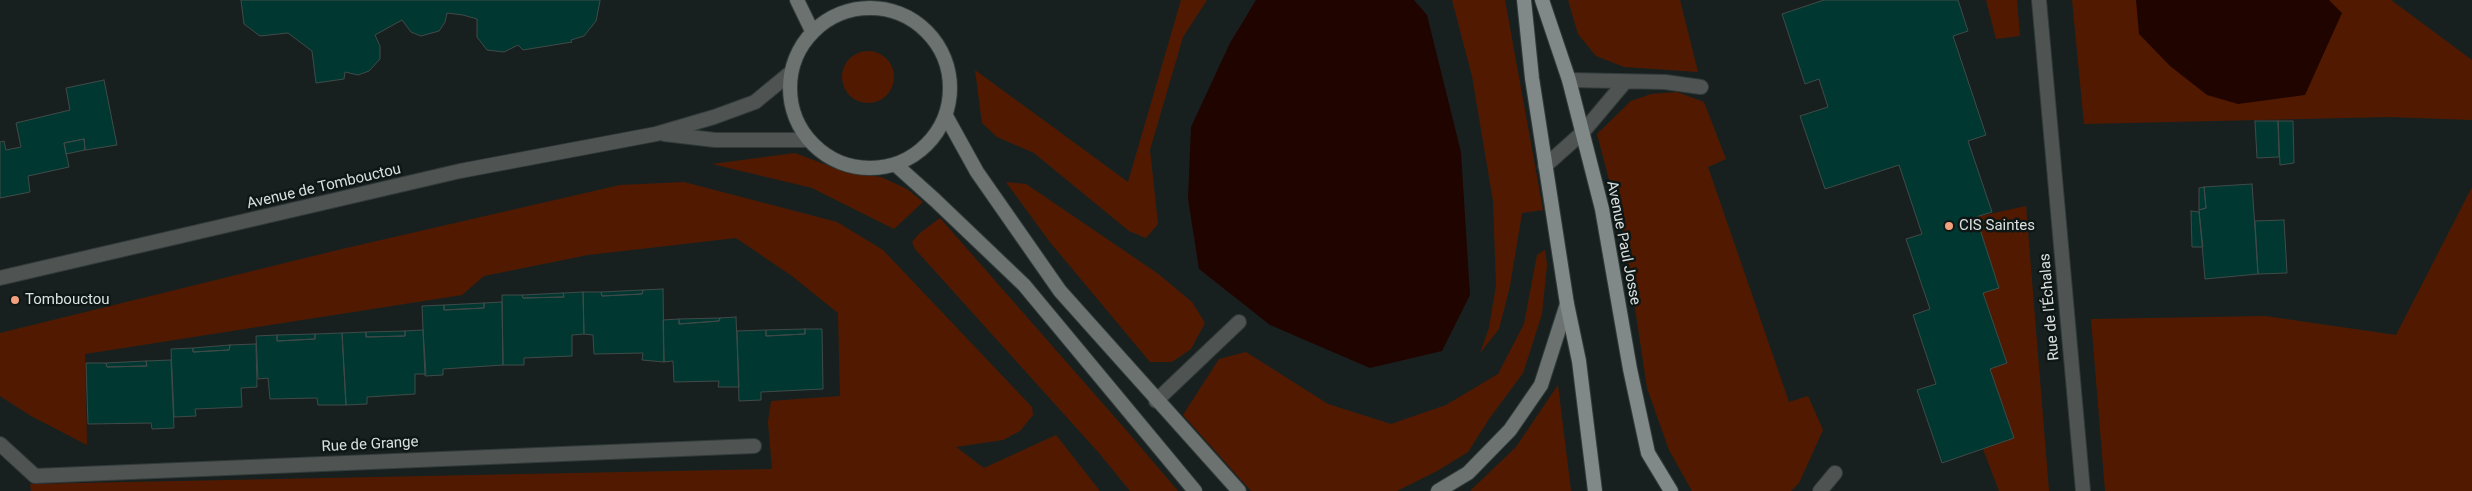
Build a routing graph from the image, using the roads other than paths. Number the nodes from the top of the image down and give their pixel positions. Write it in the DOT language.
graph roads {
  1 [pos="797,0"];
  2 [pos="1524,0"];
  3 [pos="1542,0"];
  4 [pos="2039,0"];
  5 [pos="859,3"];
  6 [pos="812,32"];
  7 [pos="789,74"];
  8 [pos="1569,80"];
  9 [pos="1625,82"];
  10 [pos="1700,87"];
  11 [pos="946,116"];
  12 [pos="1582,133"];
  13 [pos="656,134"];
  14 [pos="809,140"];
  15 [pos="896,165"];
  16 [pos="1545,166"];
  17 [pos="0,278"];
  18 [pos="1567,304"];
  19 [pos="1239,322"];
  20 [pos="1156,401"];
  21 [pos="0,444"];
  22 [pos="754,446"];
  23 [pos="1835,473"];
  24 [pos="1195,491"];
  25 [pos="1238,491"];
  26 [pos="1438,491"];
  27 [pos="1595,491"];
  28 [pos="1672,491"];
  29 [pos="1820,491"];
  30 [pos="2083,491"];
  1 -- 6 [label="main road"];
  2 -- 16 [label="main road"];
  3 -- 8 [label="main road, Avenue Paul Josse"];
  4 -- 30 [label="street, Rue de l'Échalas"];
  5 -- 6 [label="main road"];
  5 -- 11 [label="main road"];
  6 -- 7 [label="main road"];
  7 -- 13 [label="street, Avenue de Tombouctou"];
  7 -- 14 [label="main road"];
  8 -- 9 [label="street"];
  8 -- 12 [label="main road, Avenue Paul Josse"];
  9 -- 10 [label="street"];
  9 -- 12 [label="street"];
  11 -- 15 [label="main road"];
  11 -- 20 [label="main road"];
  12 -- 16 [label="street"];
  12 -- 28 [label="main road, Avenue Paul Josse"];
  13 -- 14 [label="street, Avenue de Tombouctou"];
  13 -- 17 [label="street, Avenue de Tombouctou"];
  14 -- 15 [label="main road"];
  15 -- 24 [label="main road"];
  16 -- 18 [label="main road"];
  18 -- 26 [label="main road"];
  18 -- 27 [label="main road"];
  19 -- 20 [label="street"];
  20 -- 25 [label="main road"];
  21 -- 22 [label="street, Rue de Grange"];
  23 -- 29 [label="street"];
}
